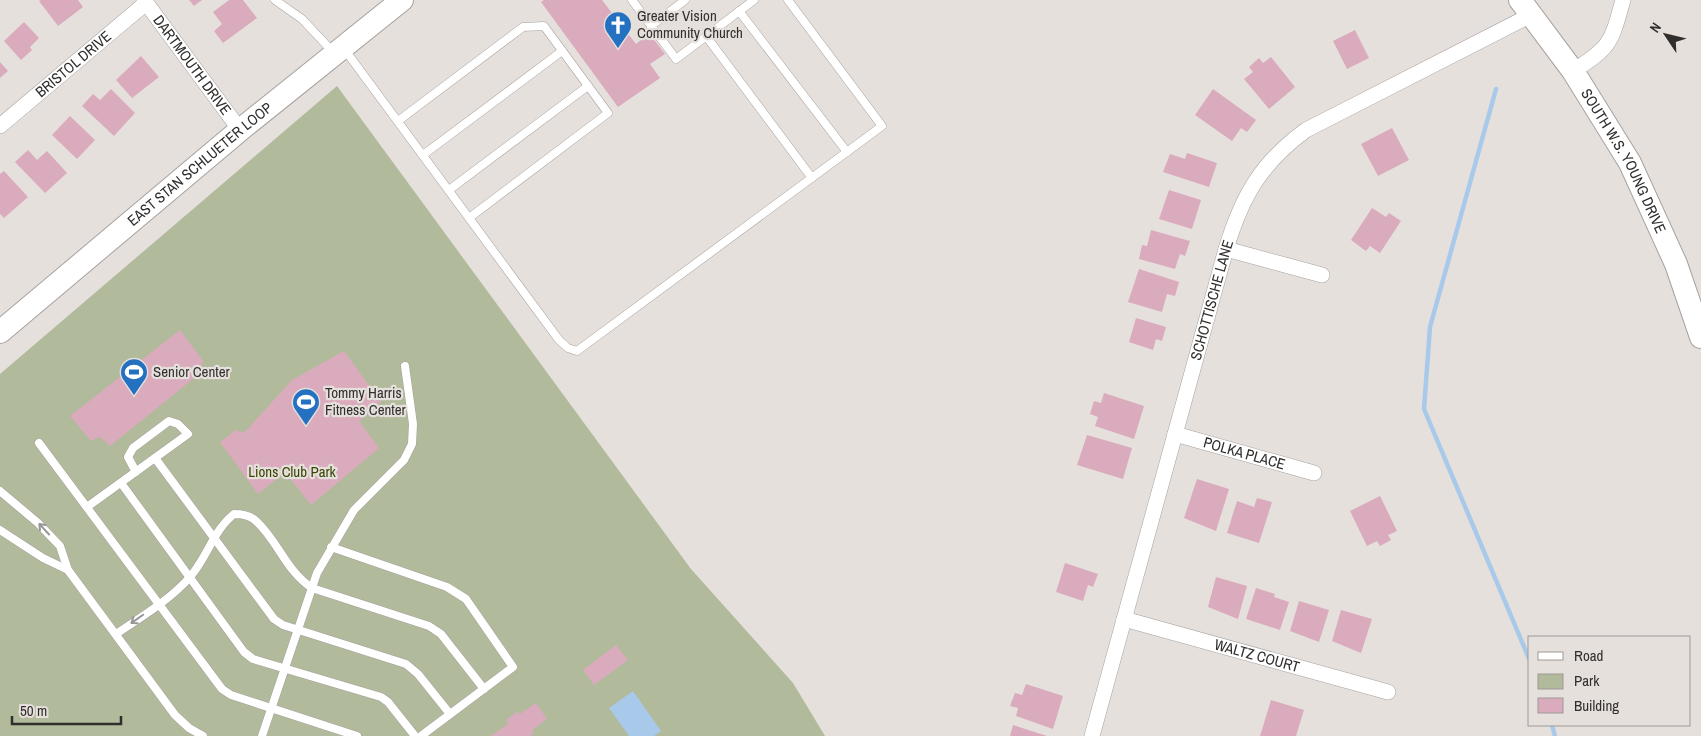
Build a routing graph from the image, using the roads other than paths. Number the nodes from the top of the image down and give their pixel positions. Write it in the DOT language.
graph roads {
  1 [pos="275,0"];
  2 [pos="402,0"];
  3 [pos="632,0"];
  4 [pos="685,0"];
  5 [pos="754,0"];
  6 [pos="788,0"];
  7 [pos="1623,0"];
  8 [pos="145,1"];
  9 [pos="1526,7"];
  10 [pos="739,11"];
  11 [pos="651,26"];
  12 [pos="706,36"];
  13 [pos="338,50"];
  14 [pos="562,51"];
  15 [pos="1573,71"];
  16 [pos="588,86"];
  17 [pos="398,121"];
  18 [pos="0,126"];
  19 [pos="240,130"];
  20 [pos="846,152"];
  21 [pos="423,155"];
  22 [pos="812,178"];
  23 [pos="449,190"];
  24 [pos="469,218"];
  25 [pos="1226,249"];
  26 [pos="1322,276"];
  27 [pos="0,332"];
  28 [pos="1701,337"];
  29 [pos="405,366"];
  30 [pos="1175,434"];
  31 [pos="39,443"];
  32 [pos="156,458"];
  33 [pos="136,472"];
  34 [pos="1314,472"];
  35 [pos="121,483"];
  36 [pos="0,491"];
  37 [pos="86,507"];
  38 [pos="0,530"];
  39 [pos="214,538"];
  40 [pos="331,547"];
  41 [pos="68,570"];
  42 [pos="190,577"];
  43 [pos="312,588"];
  44 [pos="158,604"];
  45 [pos="1124,619"];
  46 [pos="298,630"];
  47 [pos="116,634"];
  48 [pos="284,669"];
  49 [pos="484,689"];
  50 [pos="1388,692"];
  51 [pos="272,708"];
  52 [pos="450,714"];
  53 [pos="203,736"];
  54 [pos="262,736"];
  55 [pos="357,736"];
  56 [pos="415,736"];
  57 [pos="421,736"];
  58 [pos="1092,736"];
  1 -- 13 [label="lane"];
  2 -- 13 [label="main road, EAST STAN SCHLUETER LOOP"];
  3 -- 11 [label="lane"];
  4 -- 11 [label="lane"];
  5 -- 10 [label="lane"];
  6 -- 20 [label="lane"];
  7 -- 15 [label="street"];
  8 -- 18 [label="street, BRISTOL DRIVE"];
  8 -- 19 [label="street, DARTMOUTH DRIVE"];
  9 -- 15 [label="main road, SOUTH W.S. YOUNG DRIVE"];
  9 -- 25 [label="street, SCHOTTISCHE LANE"];
  10 -- 12 [label="lane"];
  10 -- 20 [label="lane"];
  11 -- 12 [label="lane"];
  12 -- 22 [label="lane"];
  13 -- 17 [label="lane"];
  13 -- 19 [label="main road, EAST STAN SCHLUETER LOOP"];
  14 -- 16 [label="lane"];
  14 -- 17 [label="lane"];
  14 -- 21 [label="lane"];
  15 -- 28 [label="main road, SOUTH W.S. YOUNG DRIVE"];
  16 -- 23 [label="lane"];
  16 -- 24 [label="lane"];
  17 -- 21 [label="lane"];
  19 -- 27 [label="main road, EAST STAN SCHLUETER LOOP"];
  20 -- 22 [label="lane"];
  21 -- 23 [label="lane"];
  22 -- 24 [label="lane"];
  23 -- 24 [label="lane"];
  25 -- 26 [label="street"];
  25 -- 30 [label="street, SCHOTTISCHE LANE"];
  29 -- 40 [label="lane"];
  30 -- 34 [label="street, POLKA PLACE"];
  30 -- 45 [label="street, SCHOTTISCHE LANE"];
  31 -- 37 [label="lane"];
  32 -- 33 [label="lane"];
  32 -- 33 [label="lane"];
  32 -- 39 [label="lane"];
  33 -- 35 [label="lane"];
  35 -- 37 [label="lane"];
  35 -- 42 [label="lane"];
  41 -- 36 [label="lane, one-way"];
  37 -- 44 [label="lane"];
  38 -- 41 [label="lane"];
  39 -- 42 [label="lane"];
  39 -- 43 [label="lane"];
  39 -- 46 [label="lane"];
  40 -- 43 [label="lane"];
  40 -- 49 [label="lane"];
  41 -- 47 [label="lane"];
  42 -- 44 [label="lane"];
  42 -- 48 [label="lane"];
  43 -- 46 [label="lane"];
  43 -- 49 [label="lane"];
  44 -- 47 [label="lane, one-way"];
  44 -- 51 [label="lane"];
  45 -- 50 [label="street, WALTZ COURT"];
  45 -- 58 [label="street, SCHOTTISCHE LANE"];
  46 -- 48 [label="lane"];
  46 -- 52 [label="lane"];
  47 -- 53 [label="lane"];
  48 -- 51 [label="lane"];
  48 -- 56 [label="lane"];
  49 -- 52 [label="lane"];
  51 -- 54 [label="lane"];
  51 -- 55 [label="lane"];
  52 -- 57 [label="lane"];
}
